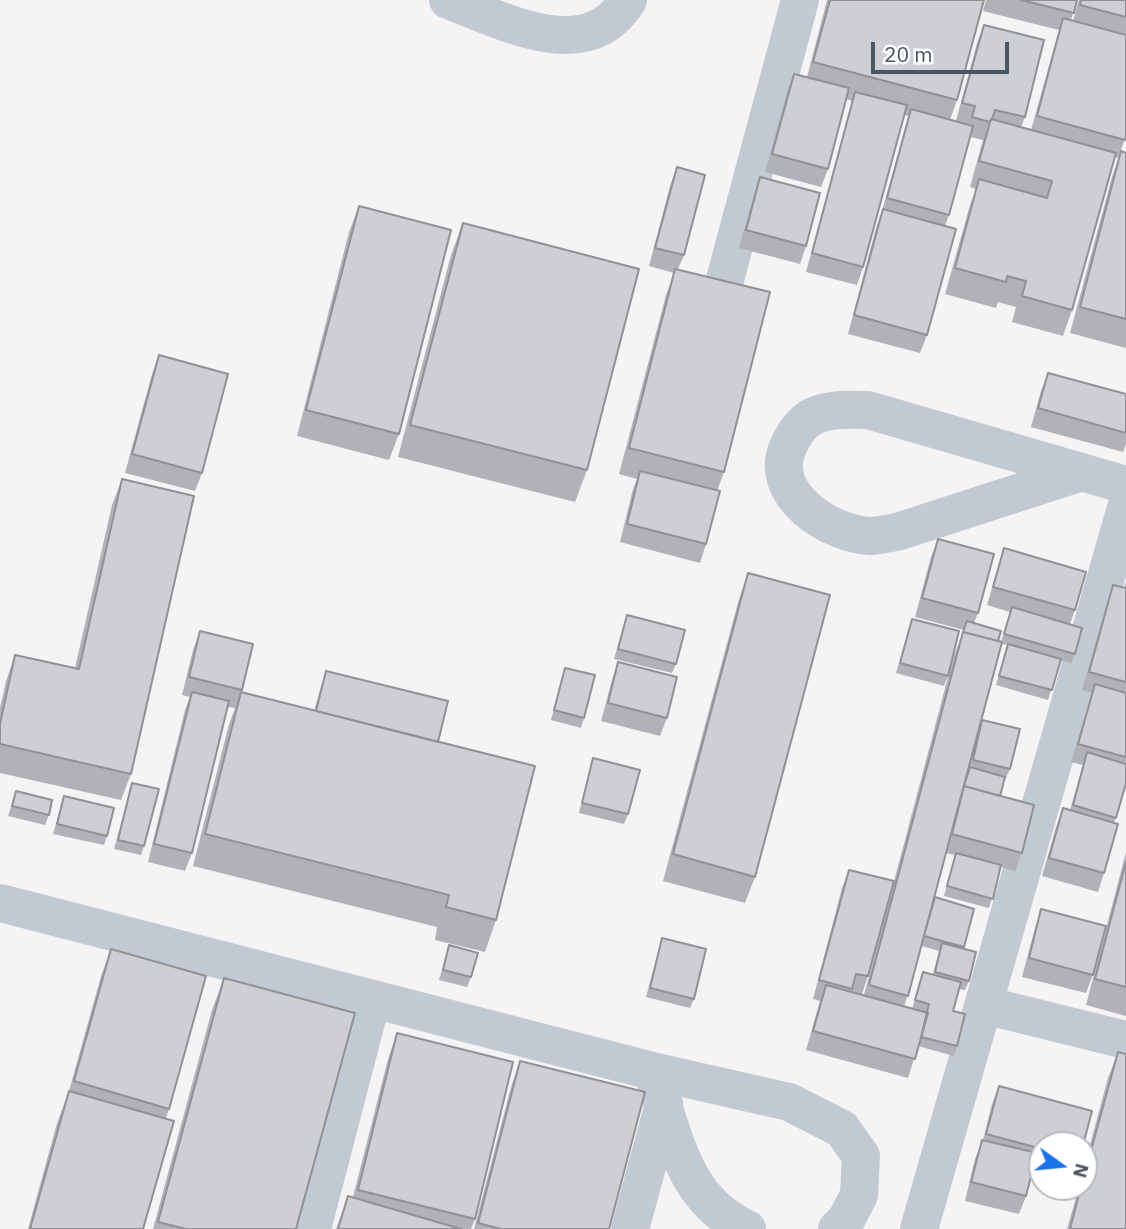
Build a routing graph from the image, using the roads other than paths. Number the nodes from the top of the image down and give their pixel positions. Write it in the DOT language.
graph roads {
  1 [pos="448,0"];
  2 [pos="628,0"];
  3 [pos="800,0"];
  4 [pos="723,287"];
  5 [pos="1079,473"];
  6 [pos="1126,485"];
  7 [pos="1126,508"];
  8 [pos="0,903"];
  9 [pos="372,999"];
  10 [pos="984,1005"];
  11 [pos="1126,1040"];
  12 [pos="658,1088"];
  13 [pos="312,1229"];
  14 [pos="630,1229"];
  15 [pos="747,1229"];
  16 [pos="836,1229"];
  17 [pos="919,1229"];
  1 -- 2 [label="street"];
  3 -- 4 [label="street"];
  5 -- 5 [label="street"];
  5 -- 6 [label="street"];
  7 -- 10 [label="street"];
  8 -- 9 [label="street"];
  9 -- 12 [label="street"];
  9 -- 13 [label="street"];
  10 -- 11 [label="street"];
  10 -- 17 [label="street"];
  12 -- 14 [label="street"];
  12 -- 15 [label="street"];
  12 -- 16 [label="street"];
}
